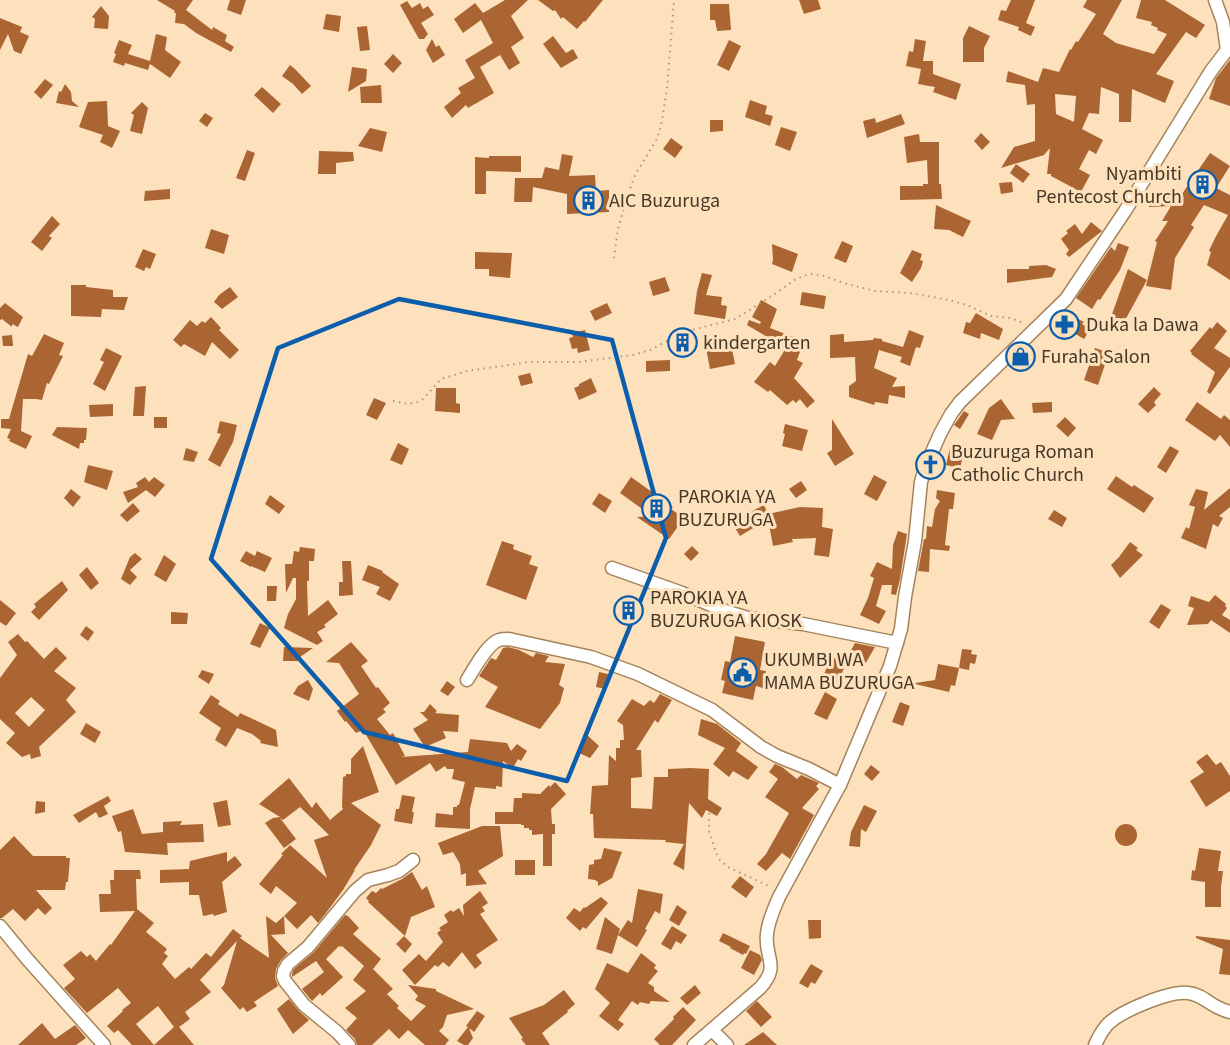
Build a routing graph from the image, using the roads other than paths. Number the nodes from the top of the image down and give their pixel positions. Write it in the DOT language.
graph roads {
  1 [pos="1215,0"];
  2 [pos="1228,48"];
  3 [pos="612,568"];
  4 [pos="897,643"];
  5 [pos="467,680"];
  6 [pos="840,785"];
  7 [pos="413,860"];
  8 [pos="0,926"];
  9 [pos="1230,1012"];
  10 [pos="712,1030"];
  11 [pos="104,1045"];
  12 [pos="350,1045"];
  13 [pos="694,1045"];
  14 [pos="727,1045"];
  15 [pos="1095,1045"];
  1 -- 2 [label="street"];
  2 -- 4 [label="street"];
  3 -- 4 [label="street"];
  4 -- 6 [label="street"];
  5 -- 6 [label="street"];
  6 -- 10 [label="street"];
  7 -- 12 [label="street"];
  8 -- 11 [label="street"];
  9 -- 15 [label="street"];
  10 -- 13 [label="street"];
  10 -- 14 [label="street"];
}
